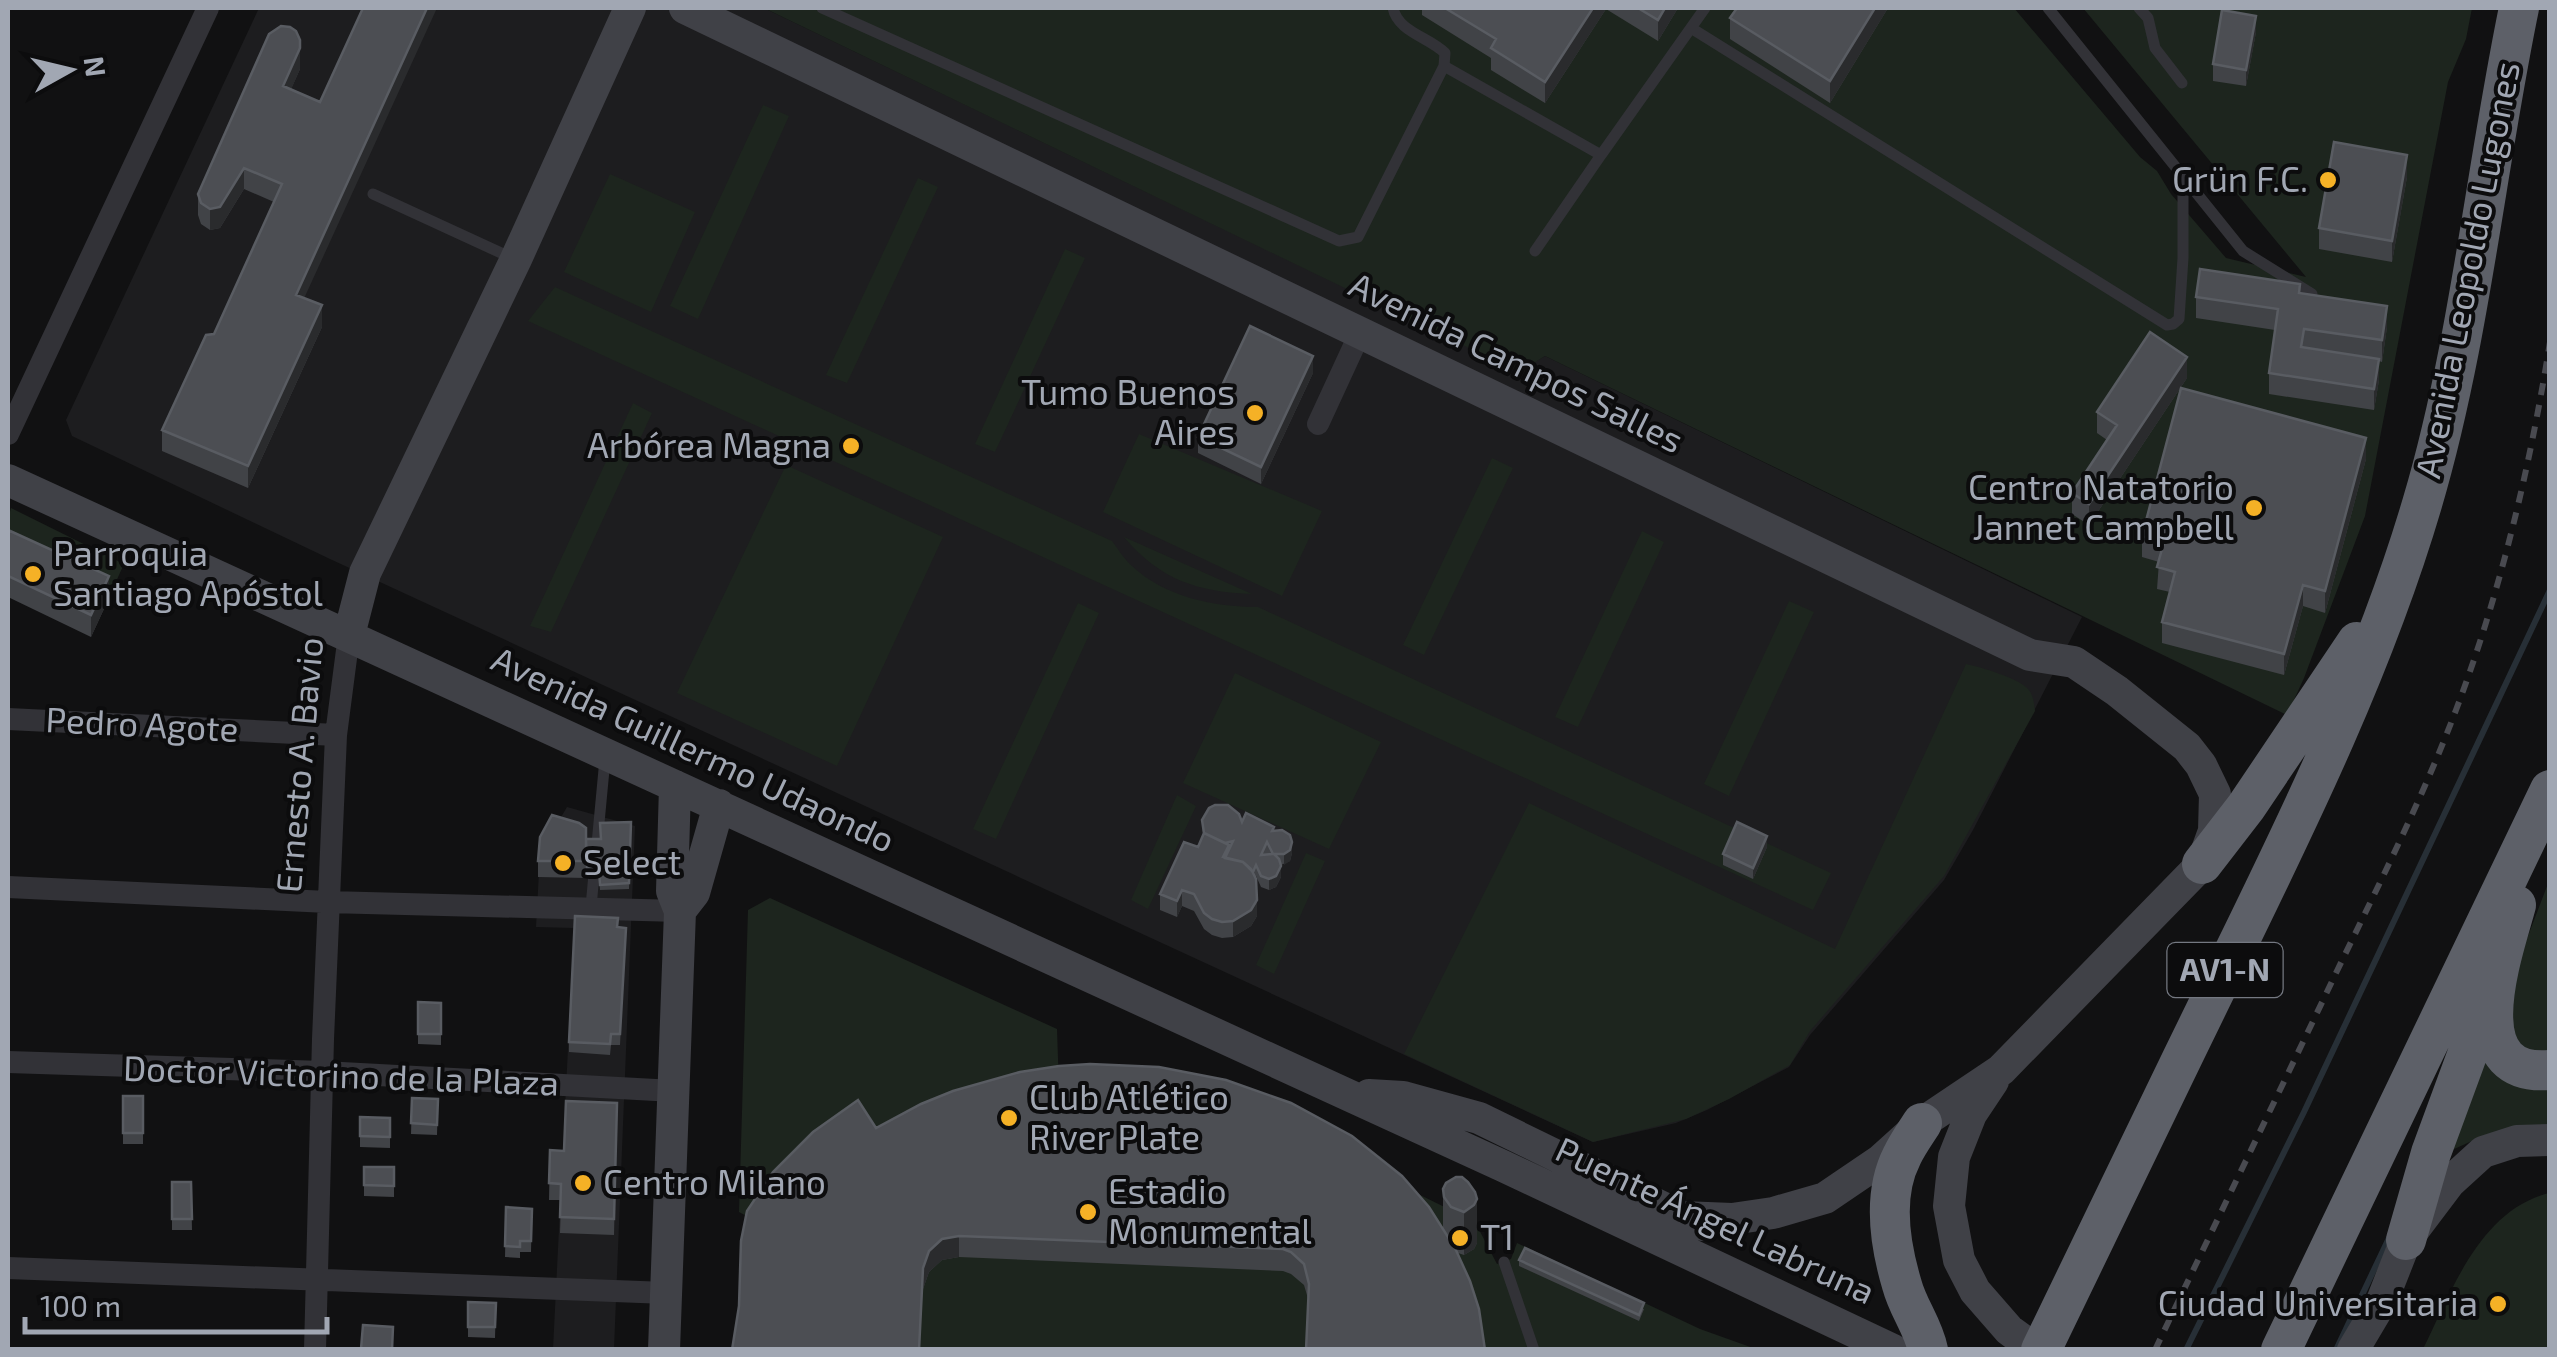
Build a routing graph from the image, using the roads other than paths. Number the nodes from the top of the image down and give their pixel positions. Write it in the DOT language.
graph roads {
  1 [pos="208,8"];
  2 [pos="630,8"];
  3 [pos="685,8"];
  4 [pos="822,8"];
  5 [pos="1394,8"];
  6 [pos="1705,8"];
  7 [pos="2048,8"];
  8 [pos="2139,8"];
  9 [pos="2519,8"];
  10 [pos="1691,28"];
  11 [pos="1444,66"];
  12 [pos="2182,83"];
  13 [pos="1601,155"];
  14 [pos="2183,176"];
  15 [pos="373,194"];
  16 [pos="1535,252"];
  17 [pos="516,259"];
  18 [pos="2312,294"];
  19 [pos="1360,333"];
  20 [pos="1318,424"];
  21 [pos="8,434"];
  22 [pos="8,480"];
  23 [pos="2396,585"];
  24 [pos="348,635"];
  25 [pos="8,719"];
  26 [pos="336,735"];
  27 [pos="606,754"];
  28 [pos="675,786"];
  29 [pos="2546,800"];
  30 [pos="719,805"];
  31 [pos="597,844"];
  32 [pos="2202,864"];
  33 [pos="594,874"];
  34 [pos="8,888"];
  35 [pos="328,902"];
  36 [pos="591,907"];
  37 [pos="680,911"];
  38 [pos="2499,968"];
  39 [pos="8,1062"];
  40 [pos="2001,1070"];
  41 [pos="2550,1070"];
  42 [pos="323,1072"];
  43 [pos="674,1090"];
  44 [pos="1345,1094"];
  45 [pos="1922,1123"];
  46 [pos="2550,1140"];
  47 [pos="1503,1166"];
  48 [pos="1682,1217"];
  49 [pos="1721,1231"];
  50 [pos="2406,1240"];
  51 [pos="1504,1262"];
  52 [pos="8,1268"];
  53 [pos="317,1278"];
  54 [pos="666,1293"];
  55 [pos="315,1350"];
  56 [pos="664,1350"];
  57 [pos="1534,1350"];
  58 [pos="1893,1350"];
  59 [pos="1928,1350"];
  60 [pos="2039,1350"];
  61 [pos="2282,1350"];
  62 [pos="2353,1350"];
  1 -- 21 [label="street"];
  2 -- 17 [label="main road, Ernesto A. Bavio"];
  3 -- 19 [label="main road, Avenida Campos Salles"];
  4 -- 11 [label="lane"];
  5 -- 11 [label="lane"];
  6 -- 10 [label="lane"];
  7 -- 14 [label="lane"];
  8 -- 12 [label="lane"];
  9 -- 23 [label="highway, Avenida Leopoldo Lugones / AV1-N"];
  10 -- 13 [label="lane"];
  10 -- 14 [label="lane"];
  11 -- 13 [label="lane"];
  13 -- 16 [label="lane"];
  14 -- 18 [label="lane"];
  15 -- 17 [label="lane"];
  17 -- 24 [label="main road, Ernesto A. Bavio"];
  19 -- 20 [label="street"];
  19 -- 32 [label="main road, Avenida Campos Salles"];
  22 -- 24 [label="main road, Avenida Guillermo Udaondo"];
  23 -- 32 [label="highway"];
  23 -- 60 [label="highway, Avenida Leopoldo Lugones / AV1-N"];
  24 -- 26 [label="street, Ernesto A. Bavio"];
  24 -- 27 [label="main road, Avenida Guillermo Udaondo"];
  25 -- 26 [label="street, Pedro Agote"];
  26 -- 35 [label="street, Ernesto A. Bavio"];
  27 -- 28 [label="main road, Avenida Guillermo Udaondo"];
  27 -- 31 [label="lane"];
  28 -- 30 [label="main road, Avenida Guillermo Udaondo"];
  28 -- 37 [label="main road"];
  29 -- 38 [label="highway"];
  29 -- 61 [label="highway"];
  30 -- 37 [label="main road"];
  30 -- 44 [label="main road, Avenida Guillermo Udaondo"];
  32 -- 40 [label="main road"];
  33 -- 36 [label="lane"];
  34 -- 35 [label="street"];
  35 -- 36 [label="street"];
  35 -- 42 [label="street, Ernesto A. Bavio"];
  36 -- 37 [label="street"];
  37 -- 43 [label="main road"];
  38 -- 41 [label="highway"];
  38 -- 50 [label="highway"];
  39 -- 42 [label="street, Doctor Victorino de la Plaza"];
  40 -- 45 [label="main road"];
  40 -- 60 [label="main road"];
  42 -- 43 [label="street, Doctor Victorino de la Plaza"];
  42 -- 53 [label="street, Ernesto A. Bavio"];
  43 -- 54 [label="main road"];
  44 -- 47 [label="main road, Avenida Guillermo Udaondo"];
  44 -- 48 [label="main road, Avenida Guillermo Udaondo"];
  45 -- 48 [label="main road"];
  45 -- 59 [label="highway"];
  46 -- 50 [label="main road"];
  47 -- 58 [label="main road, Puente Ángel Labruna"];
  48 -- 49 [label="main road, Avenida Guillermo Udaondo"];
  50 -- 62 [label="main road"];
  51 -- 57 [label="lane"];
  52 -- 53 [label="street"];
  53 -- 54 [label="street"];
  53 -- 55 [label="street, Ernesto A. Bavio"];
  54 -- 56 [label="main road"];
}
